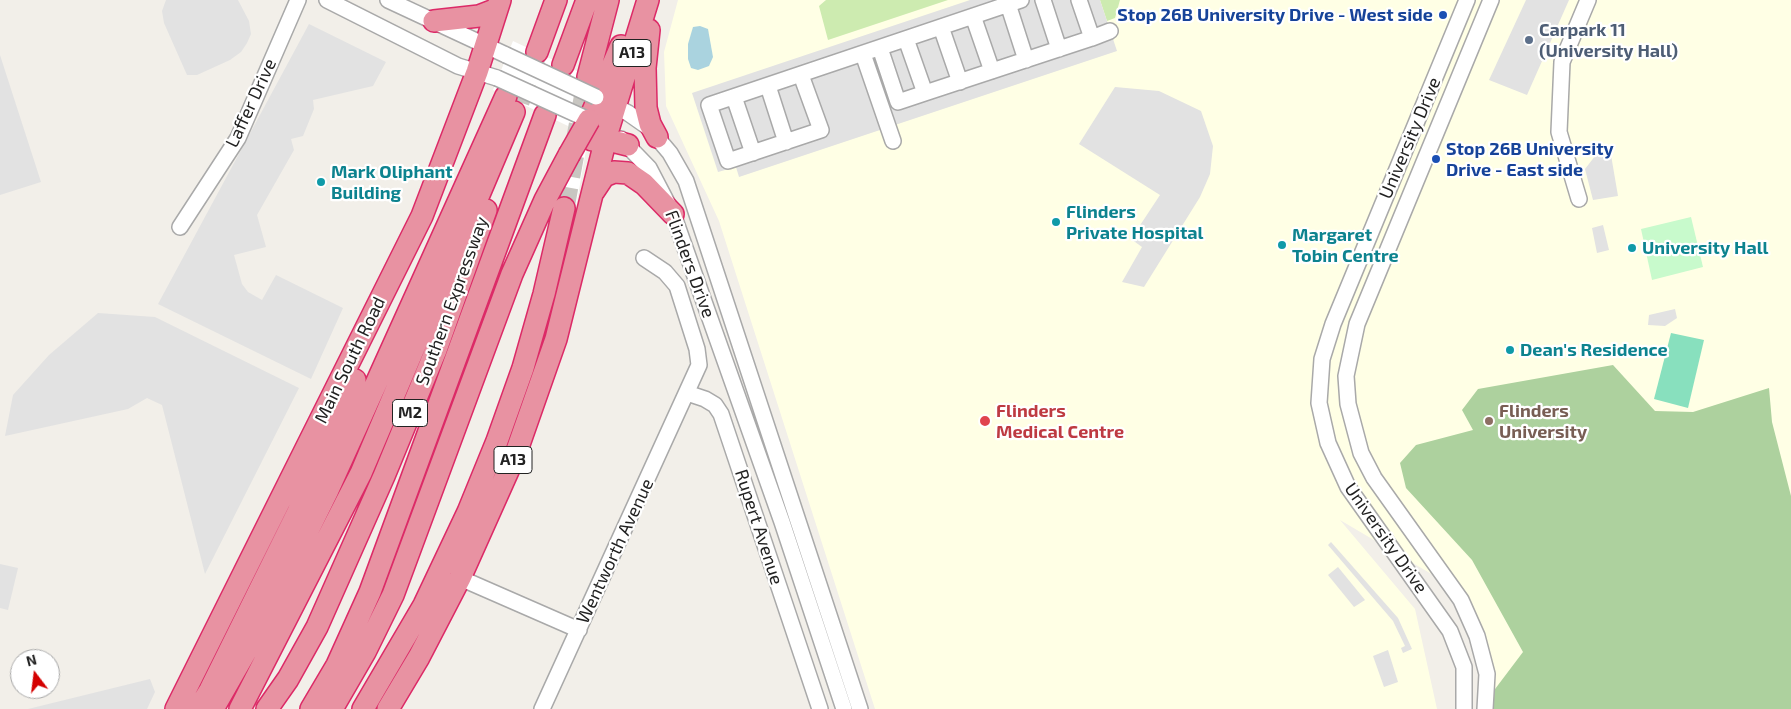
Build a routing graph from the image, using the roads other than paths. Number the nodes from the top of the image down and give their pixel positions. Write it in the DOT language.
graph roads {
  1 [pos="298,0"];
  2 [pos="328,0"];
  3 [pos="388,0"];
  4 [pos="552,0"];
  5 [pos="556,0"];
  6 [pos="587,0"];
  7 [pos="608,0"];
  8 [pos="640,0"];
  9 [pos="648,0"];
  10 [pos="655,0"];
  11 [pos="1043,0"];
  12 [pos="1079,0"];
  13 [pos="1467,0"];
  14 [pos="1492,0"];
  15 [pos="1588,0"];
  16 [pos="1014,2"];
  17 [pos="499,5"];
  18 [pos="973,16"];
  19 [pos="434,21"];
  20 [pos="941,27"];
  21 [pos="1110,32"];
  22 [pos="1092,38"];
  23 [pos="906,39"];
  24 [pos="486,46"];
  25 [pos="880,48"];
  26 [pos="1059,49"];
  27 [pos="863,54"];
  28 [pos="1026,60"];
  29 [pos="563,64"];
  30 [pos="992,71"];
  31 [pos="801,75"];
  32 [pos="588,77"];
  33 [pos="960,82"];
  34 [pos="768,86"];
  35 [pos="500,87"];
  36 [pos="925,94"];
  37 [pos="734,97"];
  38 [pos="545,115"];
  39 [pos="599,118"];
  40 [pos="657,137"];
  41 [pos="893,141"];
  42 [pos="786,142"];
  43 [pos="628,145"];
  44 [pos="753,153"];
  45 [pos="593,192"];
  46 [pos="1579,199"];
  47 [pos="554,204"];
  48 [pos="696,207"];
  49 [pos="673,214"];
  50 [pos="422,216"];
  51 [pos="180,227"];
  52 [pos="644,258"];
  53 [pos="720,345"];
  54 [pos="699,364"];
  55 [pos="687,392"];
  56 [pos="761,460"];
  57 [pos="741,474"];
  58 [pos="795,518"];
  59 [pos="460,578"];
  60 [pos="579,630"];
  61 [pos="176,709"];
  62 [pos="198,709"];
  63 [pos="213,709"];
  64 [pos="240,709"];
  65 [pos="267,709"];
  66 [pos="311,709"];
  67 [pos="332,709"];
  68 [pos="363,709"];
  69 [pos="388,709"];
  70 [pos="542,709"];
  71 [pos="820,709"];
  72 [pos="844,709"];
  73 [pos="860,709"];
  74 [pos="1464,709"];
  75 [pos="1485,709"];
  1 -- 51 [label="street, Laffer Drive"];
  2 -- 35 [label="street, Flinders Drive"];
  3 -- 19 [label="street, Flinders Drive"];
  4 -- 5 [label="highway"];
  6 -- 29 [label="highway"];
  7 -- 32 [label="highway"];
  8 -- 39 [label="highway"];
  9 -- 39 [label="highway, A13"];
  10 -- 40 [label="highway"];
  11 -- 26 [label="street"];
  12 -- 22 [label="street"];
  13 -- 74 [label="street, University Drive"];
  14 -- 75 [label="street, University Drive"];
  15 -- 46 [label="street"];
  16 -- 18 [label="street"];
  16 -- 28 [label="street"];
  17 -- 19 [label="highway"];
  17 -- 24 [label="highway, Main South Road"];
  18 -- 20 [label="street"];
  18 -- 30 [label="street"];
  19 -- 24 [label="street, Flinders Drive"];
  20 -- 23 [label="street"];
  20 -- 33 [label="street"];
  21 -- 22 [label="street"];
  22 -- 26 [label="street"];
  23 -- 25 [label="street"];
  23 -- 36 [label="street"];
  24 -- 35 [label="highway, Main South Road"];
  24 -- 39 [label="street, Flinders Drive, bridge"];
  25 -- 27 [label="street"];
  25 -- 36 [label="street"];
  26 -- 28 [label="street"];
  27 -- 31 [label="street"];
  27 -- 41 [label="street"];
  28 -- 30 [label="street"];
  30 -- 33 [label="street"];
  31 -- 34 [label="street"];
  31 -- 42 [label="street"];
  33 -- 36 [label="street"];
  34 -- 37 [label="street"];
  34 -- 42 [label="street"];
  35 -- 39 [label="street, Flinders Drive, bridge"];
  35 -- 50 [label="highway, Main South Road"];
  35 -- 63 [label="highway"];
  35 -- 64 [label="highway"];
  35 -- 65 [label="highway, Southern Expressway / M2"];
  37 -- 44 [label="street"];
  37 -- 44 [label="street"];
  38 -- 66 [label="highway, Southern Expressway / M2"];
  39 -- 40 [label="street, Flinders Drive"];
  39 -- 43 [label="highway"];
  39 -- 45 [label="highway, A13"];
  39 -- 47 [label="highway, bridge"];
  40 -- 48 [label="street, Flinders Drive"];
  42 -- 44 [label="street"];
  43 -- 49 [label="street, Flinders Drive"];
  45 -- 49 [label="highway"];
  45 -- 59 [label="highway, A13"];
  47 -- 67 [label="highway"];
  47 -- 68 [label="highway"];
  48 -- 49 [label="street"];
  48 -- 58 [label="street, Flinders Drive"];
  49 -- 53 [label="street, Flinders Drive"];
  50 -- 61 [label="highway, Main South Road"];
  50 -- 62 [label="highway"];
  52 -- 54 [label="street"];
  53 -- 54 [label="street"];
  53 -- 56 [label="street, Flinders Drive"];
  54 -- 55 [label="street"];
  55 -- 57 [label="street, Rupert Avenue"];
  55 -- 60 [label="street, Wentworth Avenue"];
  56 -- 57 [label="street"];
  56 -- 58 [label="street, Flinders Drive"];
  57 -- 71 [label="street, Rupert Avenue"];
  58 -- 72 [label="street, Flinders Drive"];
  58 -- 73 [label="street, Flinders Drive"];
  59 -- 60 [label="street"];
  59 -- 69 [label="highway, A13"];
  60 -- 70 [label="street, Wentworth Avenue"];
}
